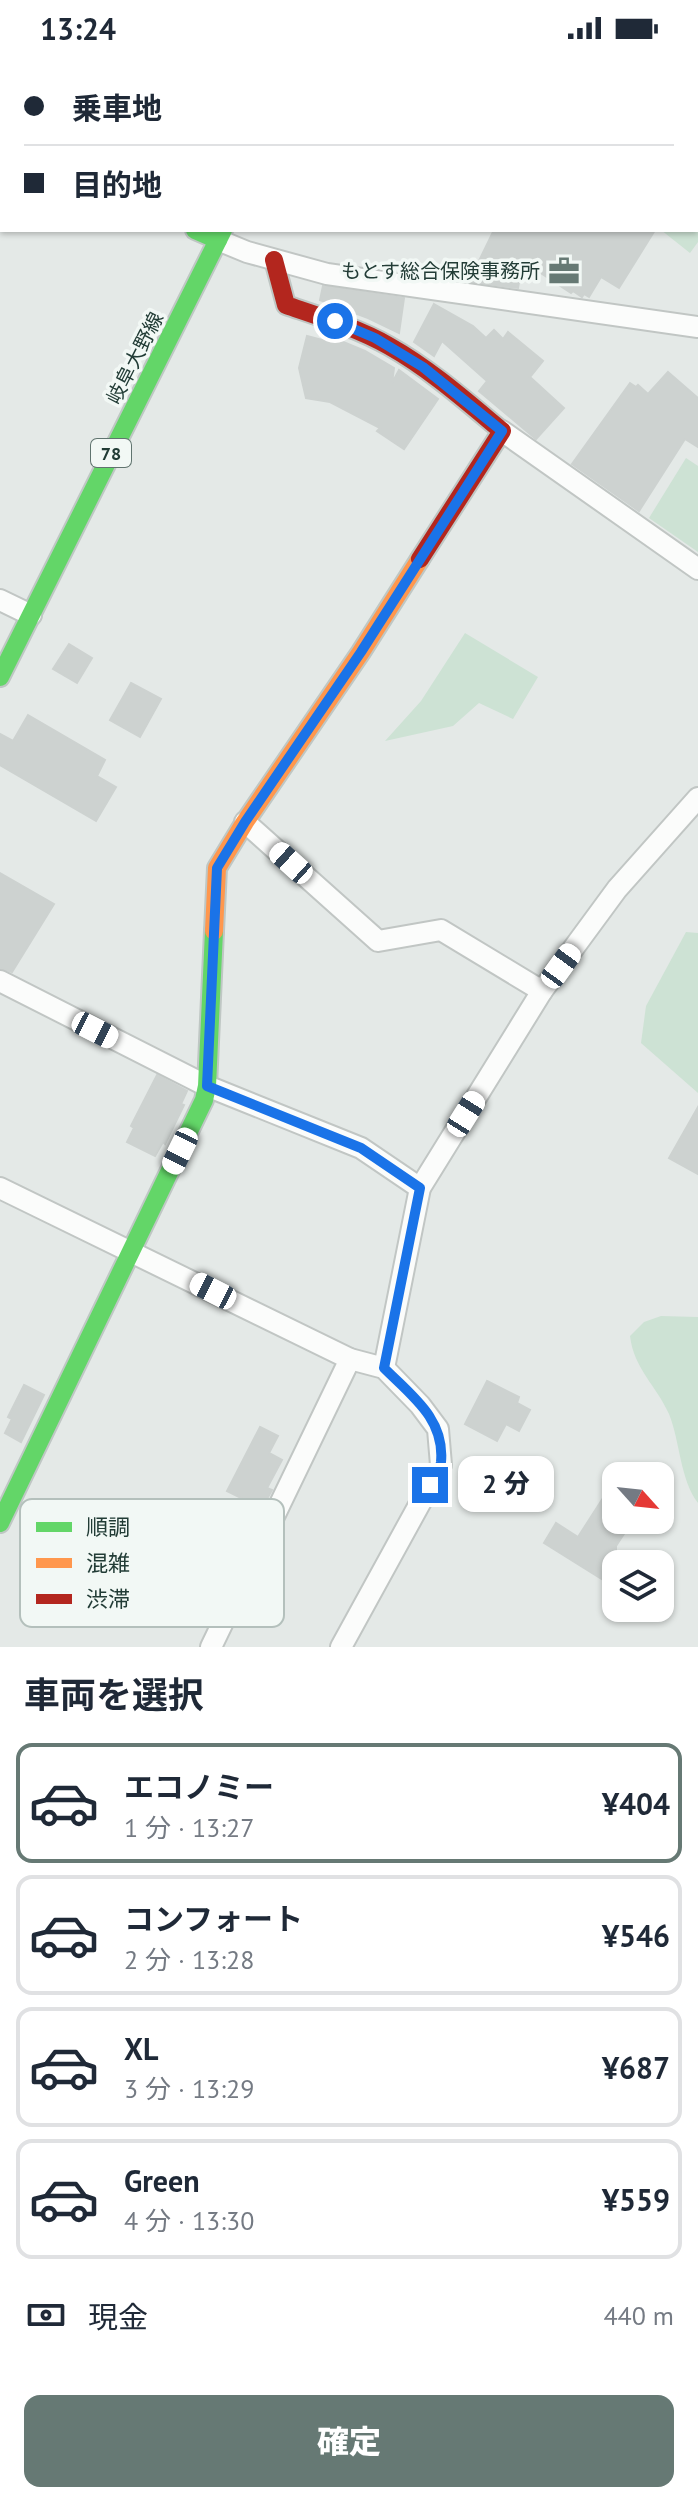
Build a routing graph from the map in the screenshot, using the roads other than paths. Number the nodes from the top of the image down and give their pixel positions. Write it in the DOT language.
graph roads {
  1 [pos="220,235"];
  2 [pos="274,260"];
  3 [pos="698,327"];
  4 [pos="502,431"];
  5 [pos="698,569"];
  6 [pos="0,600"];
  7 [pos="31,615"];
  8 [pos="0,677"];
  9 [pos="698,798"];
  10 [pos="245,822"];
  11 [pos="0,981"];
  12 [pos="542,991"];
  13 [pos="207,1086"];
  14 [pos="0,1188"];
  15 [pos="420,1188"];
  16 [pos="131,1251"];
  17 [pos="350,1359"];
  18 [pos="384,1368"];
  19 [pos="282,1499"];
  20 [pos="0,1523"];
  21 [pos="221,1627"];
  22 [pos="211,1647"];
  23 [pos="341,1647"];
  1 -- 2 [label="street"];
  1 -- 7 [label="street, 岐阜大野線 / 78"];
  2 -- 3 [label="street"];
  2 -- 4 [label="street"];
  4 -- 5 [label="street"];
  4 -- 10 [label="street"];
  6 -- 7 [label="street"];
  7 -- 8 [label="street, 岐阜大野線 / 78"];
  9 -- 12 [label="street"];
  10 -- 12 [label="street"];
  10 -- 13 [label="street"];
  11 -- 13 [label="street"];
  12 -- 15 [label="street"];
  13 -- 15 [label="street"];
  13 -- 16 [label="street"];
  14 -- 16 [label="street"];
  15 -- 18 [label="street"];
  16 -- 17 [label="street"];
  16 -- 20 [label="street"];
  17 -- 18 [label="street"];
  17 -- 19 [label="street"];
  18 -- 23 [label="street"];
  21 -- 22 [label="street"];
}
